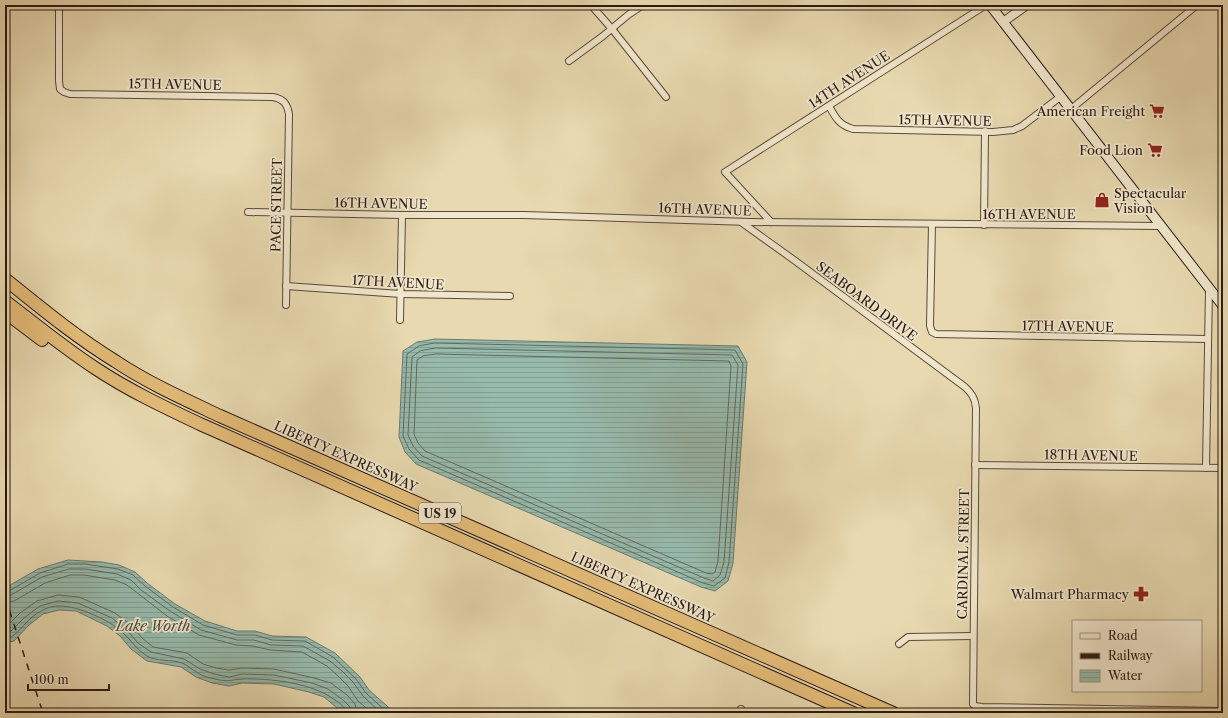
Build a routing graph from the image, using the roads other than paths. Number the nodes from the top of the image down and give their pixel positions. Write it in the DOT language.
graph roads {
  1 [pos="59,5"];
  2 [pos="591,5"];
  3 [pos="643,5"];
  4 [pos="986,5"];
  5 [pos="990,5"];
  6 [pos="1026,5"];
  7 [pos="1197,5"];
  8 [pos="1003,22"];
  9 [pos="612,29"];
  10 [pos="569,60"];
  11 [pos="666,97"];
  12 [pos="1060,97"];
  13 [pos="288,106"];
  14 [pos="829,106"];
  15 [pos="1071,109"];
  16 [pos="985,131"];
  17 [pos="248,212"];
  18 [pos="287,213"];
  19 [pos="402,215"];
  20 [pos="740,222"];
  21 [pos="771,222"];
  22 [pos="932,224"];
  23 [pos="984,225"];
  24 [pos="1161,226"];
  25 [pos="5,279"];
  26 [pos="286,286"];
  27 [pos="1209,288"];
  28 [pos="400,294"];
  29 [pos="510,296"];
  30 [pos="5,300"];
  31 [pos="286,305"];
  32 [pos="1223,306"];
  33 [pos="5,312"];
  34 [pos="400,320"];
  35 [pos="1208,339"];
  36 [pos="976,402"];
  37 [pos="247,446"];
  38 [pos="975,465"];
  39 [pos="1206,468"];
  40 [pos="1223,468"];
  41 [pos="973,636"];
  42 [pos="899,644"];
  43 [pos="875,705"];
  44 [pos="1223,711"];
  45 [pos="853,713"];
  46 [pos="893,713"];
  47 [pos="900,713"];
  1 -- 13 [label="street, 15TH AVENUE"];
  2 -- 9 [label="street"];
  3 -- 9 [label="street"];
  4 -- 14 [label="street, 14TH AVENUE"];
  5 -- 8 [label="main road"];
  6 -- 8 [label="street"];
  7 -- 15 [label="street"];
  8 -- 12 [label="main road"];
  9 -- 10 [label="street"];
  9 -- 11 [label="street"];
  12 -- 15 [label="main road"];
  12 -- 16 [label="street, 15TH AVENUE"];
  13 -- 18 [label="street, PACE STREET"];
  14 -- 16 [label="street, 15TH AVENUE"];
  14 -- 21 [label="street, 14TH AVENUE"];
  15 -- 24 [label="main road"];
  16 -- 23 [label="street"];
  17 -- 18 [label="street, 16TH AVENUE"];
  18 -- 19 [label="street, 16TH AVENUE"];
  18 -- 26 [label="street, PACE STREET"];
  19 -- 20 [label="street, 16TH AVENUE"];
  19 -- 28 [label="street"];
  20 -- 21 [label="street, 16TH AVENUE"];
  20 -- 36 [label="street, SEABOARD DRIVE"];
  21 -- 22 [label="street, 16TH AVENUE"];
  22 -- 23 [label="street, 16TH AVENUE"];
  22 -- 35 [label="street, 17TH AVENUE"];
  23 -- 24 [label="street, 16TH AVENUE"];
  24 -- 27 [label="main road"];
  25 -- 43 [label="highway, LIBERTY EXPRESSWAY / US 19"];
  26 -- 28 [label="street, 17TH AVENUE"];
  26 -- 31 [label="street, PACE STREET"];
  27 -- 32 [label="main road"];
  27 -- 35 [label="street"];
  28 -- 29 [label="street, 17TH AVENUE"];
  28 -- 34 [label="street"];
  30 -- 37 [label="highway, US 19"];
  33 -- 37 [label="highway"];
  35 -- 39 [label="street"];
  36 -- 38 [label="street, CARDINAL STREET"];
  37 -- 45 [label="highway, US 19"];
  38 -- 39 [label="street, 18TH AVENUE"];
  38 -- 41 [label="street, CARDINAL STREET"];
  39 -- 40 [label="street, 18TH AVENUE"];
  41 -- 42 [label="street"];
  41 -- 44 [label="street, CARDINAL STREET"];
  43 -- 46 [label="highway, LIBERTY EXPRESSWAY / US 19"];
  43 -- 47 [label="highway"];
}
